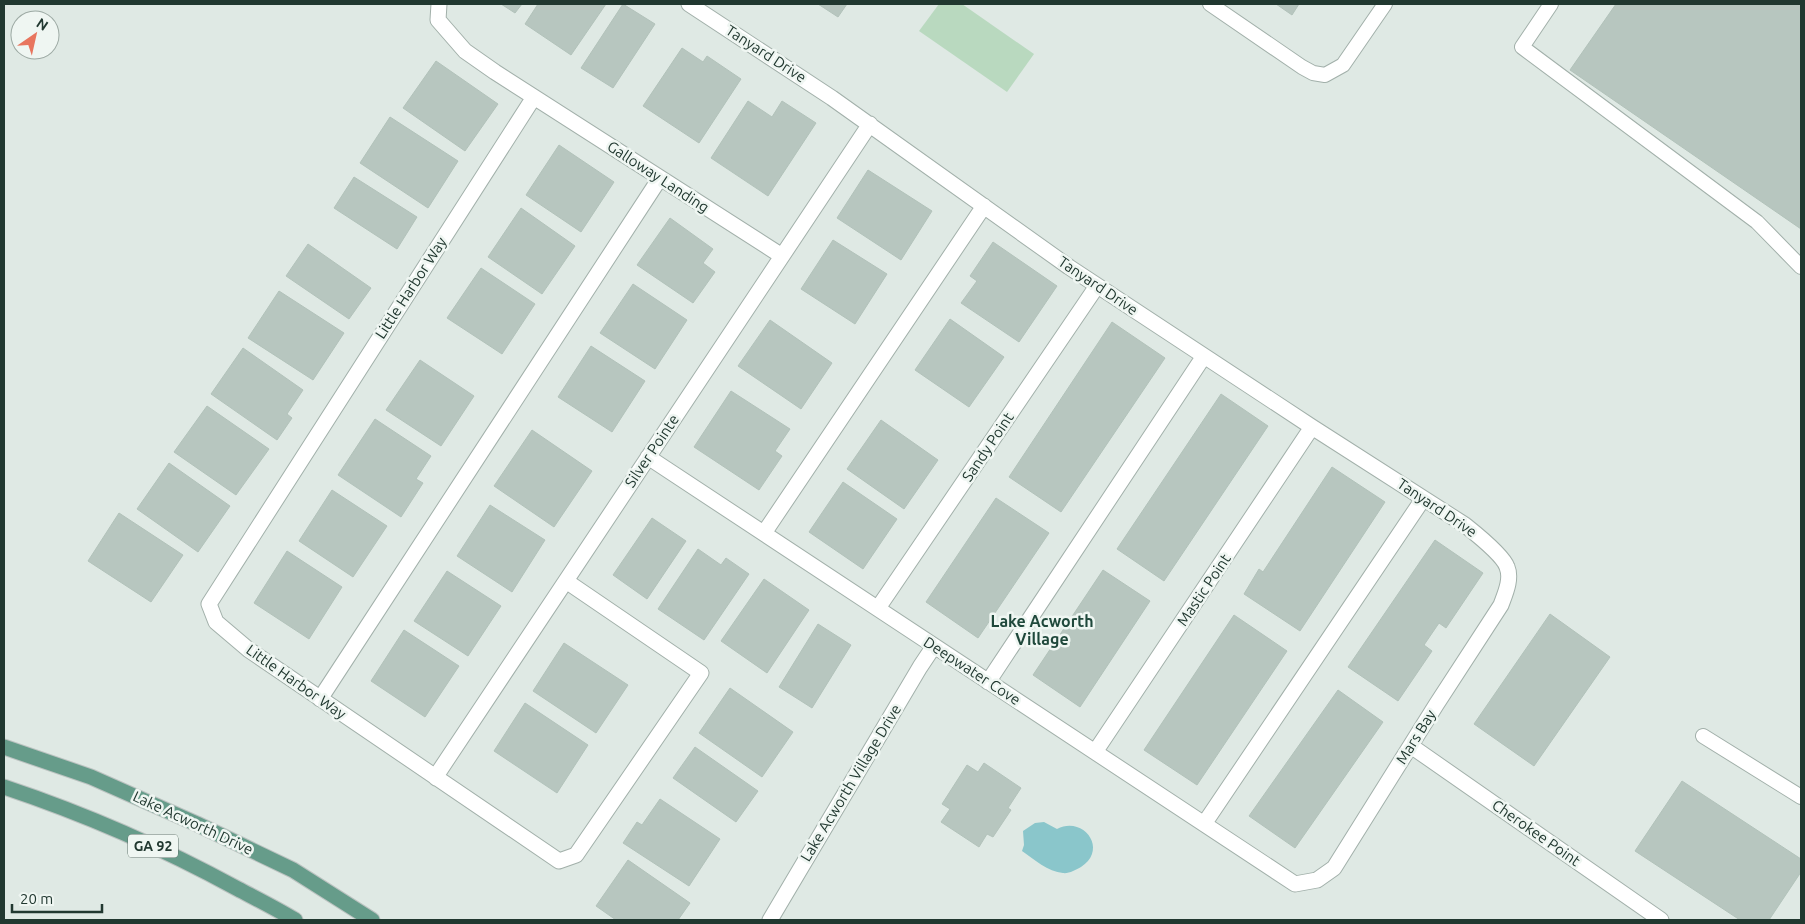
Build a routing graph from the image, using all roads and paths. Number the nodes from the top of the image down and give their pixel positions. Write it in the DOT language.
graph roads {
  1 [pos="439,4"];
  2 [pos="689,4"];
  3 [pos="1210,4"];
  4 [pos="1385,4"];
  5 [pos="1551,4"];
  6 [pos="534,98"];
  7 [pos="870,124"];
  8 [pos="660,178"];
  9 [pos="984,206"];
  10 [pos="782,256"];
  11 [pos="1801,267"];
  12 [pos="1098,286"];
  13 [pos="1204,356"];
  14 [pos="1312,428"];
  15 [pos="648,457"];
  16 [pos="1423,499"];
  17 [pos="764,533"];
  18 [pos="1508,566"];
  19 [pos="566,581"];
  20 [pos="878,608"];
  21 [pos="934,646"];
  22 [pos="988,682"];
  23 [pos="320,699"];
  24 [pos="1703,736"];
  25 [pos="1411,746"];
  26 [pos="4,747"];
  27 [pos="1095,752"];
  28 [pos="436,778"];
  29 [pos="4,787"];
  30 [pos="1801,796"];
  31 [pos="1204,824"];
  32 [pos="1295,884"];
  33 [pos="295,920"];
  34 [pos="372,920"];
  35 [pos="770,920"];
  36 [pos="1661,920"];
  1 -- 6 [label="street"];
  2 -- 7 [label="street, Tanyard Drive"];
  3 -- 4 [label="lane"];
  5 -- 11 [label="lane"];
  6 -- 8 [label="street, Galloway Landing"];
  6 -- 23 [label="street, Little Harbor Way"];
  7 -- 9 [label="street, Tanyard Drive"];
  7 -- 10 [label="street, Silver Pointe"];
  8 -- 10 [label="street, Galloway Landing"];
  8 -- 23 [label="street"];
  9 -- 12 [label="street, Tanyard Drive"];
  9 -- 17 [label="street"];
  10 -- 15 [label="street, Silver Pointe"];
  12 -- 13 [label="street, Tanyard Drive"];
  12 -- 20 [label="street, Sandy Point"];
  13 -- 14 [label="street, Tanyard Drive"];
  13 -- 22 [label="street"];
  14 -- 16 [label="street, Tanyard Drive"];
  14 -- 27 [label="street, Mastic Point"];
  15 -- 17 [label="street, Deepwater Cove"];
  15 -- 19 [label="street, Silver Pointe"];
  16 -- 18 [label="street, Tanyard Drive"];
  16 -- 31 [label="street"];
  17 -- 20 [label="street, Deepwater Cove"];
  18 -- 25 [label="street, Mars Bay"];
  19 -- 28 [label="street, Silver Pointe"];
  19 -- 28 [label="street, Little Harbor Way"];
  20 -- 21 [label="street, Deepwater Cove"];
  21 -- 22 [label="street, Deepwater Cove"];
  21 -- 35 [label="street, Lake Acworth Village Drive"];
  22 -- 27 [label="street, Deepwater Cove"];
  23 -- 28 [label="street, Little Harbor Way"];
  24 -- 30 [label="lane"];
  25 -- 32 [label="street, Mars Bay"];
  25 -- 36 [label="street, Cherokee Point"];
  26 -- 34 [label="main road, Lake Acworth Drive"];
  27 -- 31 [label="street, Deepwater Cove"];
  29 -- 33 [label="main road, GA 92"];
  31 -- 32 [label="street, Deepwater Cove"];
}
